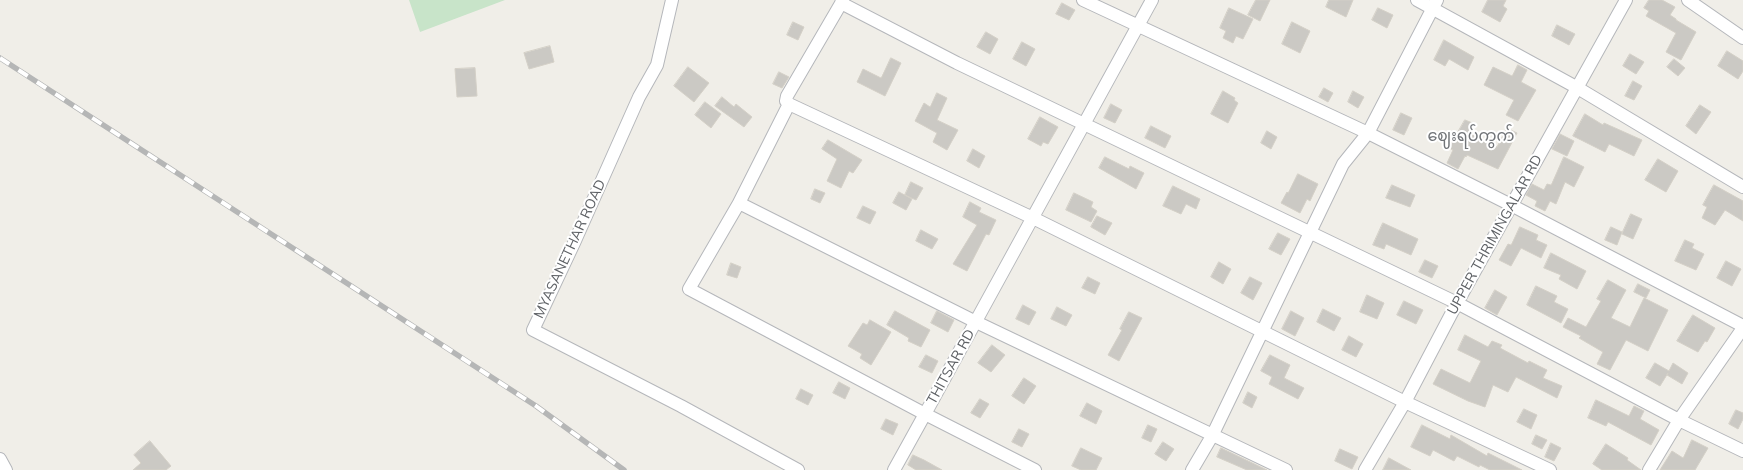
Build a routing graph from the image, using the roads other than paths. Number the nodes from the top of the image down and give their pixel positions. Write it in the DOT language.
graph roads {
  1 [pos="672,0"];
  2 [pos="1083,0"];
  3 [pos="1152,0"];
  4 [pos="1417,0"];
  5 [pos="1626,0"];
  6 [pos="1688,0"];
  7 [pos="842,1"];
  8 [pos="1435,4"];
  9 [pos="1138,26"];
  10 [pos="1743,38"];
  11 [pos="1576,87"];
  12 [pos="789,104"];
  13 [pos="1084,123"];
  14 [pos="1368,133"];
  15 [pos="1743,187"];
  16 [pos="739,203"];
  17 [pos="1511,205"];
  18 [pos="1033,218"];
  19 [pos="1310,232"];
  20 [pos="1457,303"];
  21 [pos="976,322"];
  22 [pos="1743,327"];
  23 [pos="1262,331"];
  24 [pos="1405,402"];
  25 [pos="925,414"];
  26 [pos="1679,420"];
  27 [pos="1212,436"];
  28 [pos="1743,451"];
  29 [pos="0,459"];
  30 [pos="6,470"];
  31 [pos="798,470"];
  32 [pos="894,470"];
  33 [pos="1035,470"];
  34 [pos="1192,470"];
  35 [pos="1286,470"];
  36 [pos="1366,470"];
  37 [pos="1550,470"];
  38 [pos="1649,470"];
  1 -- 31 [label="street, MYASANETHAR ROAD"];
  2 -- 9 [label="street"];
  3 -- 9 [label="street, THITSAR RD"];
  4 -- 8 [label="street"];
  5 -- 11 [label="street, UPPER THRIMINGALAR RD"];
  6 -- 10 [label="street"];
  7 -- 12 [label="street"];
  7 -- 13 [label="street"];
  8 -- 11 [label="street"];
  8 -- 14 [label="street"];
  9 -- 13 [label="street, THITSAR RD"];
  9 -- 14 [label="street"];
  11 -- 15 [label="street"];
  11 -- 17 [label="street, UPPER THRIMINGALAR RD"];
  12 -- 16 [label="street"];
  12 -- 18 [label="street"];
  13 -- 18 [label="street, THITSAR RD"];
  13 -- 19 [label="street"];
  14 -- 17 [label="street"];
  14 -- 19 [label="street"];
  16 -- 21 [label="street"];
  16 -- 25 [label="street, THITSAR RD"];
  17 -- 20 [label="street, UPPER THRIMINGALAR RD"];
  17 -- 22 [label="street"];
  18 -- 21 [label="street, THITSAR RD"];
  18 -- 23 [label="street"];
  19 -- 20 [label="street"];
  19 -- 23 [label="street"];
  20 -- 24 [label="street, UPPER THRIMINGALAR RD"];
  20 -- 26 [label="street"];
  21 -- 25 [label="street, THITSAR RD"];
  21 -- 27 [label="street"];
  22 -- 26 [label="street"];
  23 -- 24 [label="street"];
  23 -- 27 [label="street"];
  24 -- 36 [label="street, UPPER THRIMINGALAR RD"];
  24 -- 37 [label="street"];
  25 -- 32 [label="street"];
  25 -- 33 [label="street"];
  26 -- 28 [label="street"];
  26 -- 38 [label="street"];
  27 -- 34 [label="street"];
  27 -- 35 [label="street"];
  29 -- 30 [label="street"];
}
